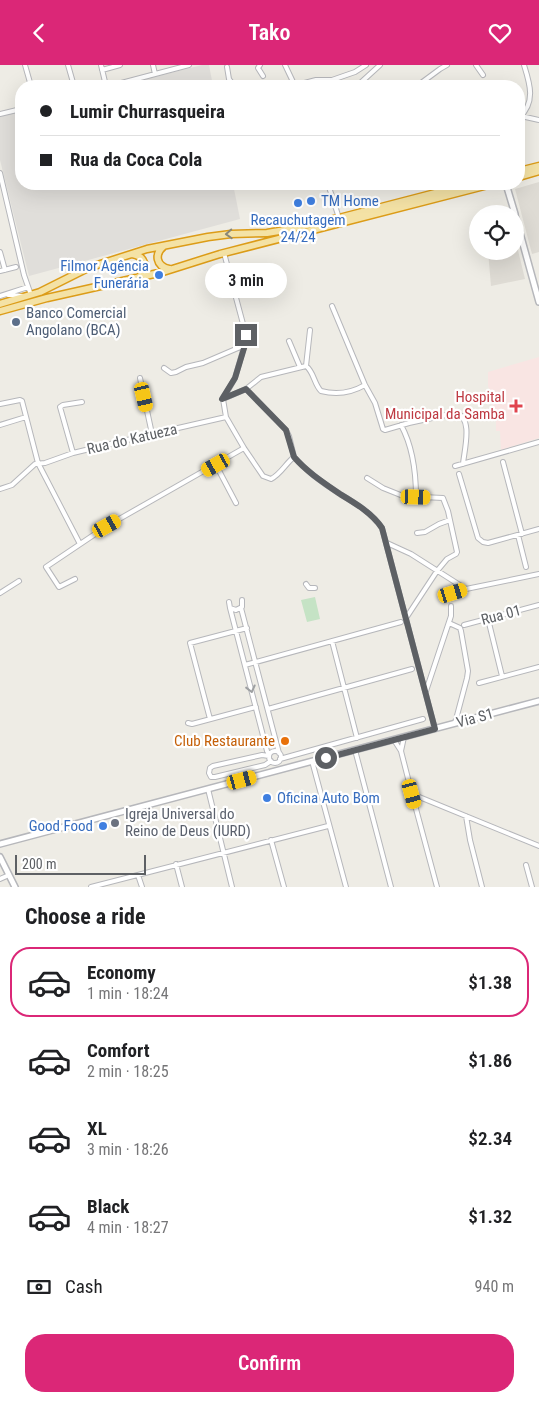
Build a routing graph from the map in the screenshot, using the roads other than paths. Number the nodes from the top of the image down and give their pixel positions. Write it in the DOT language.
graph roads {
  1 [pos="25,65"];
  2 [pos="68,65"];
  3 [pos="120,65"];
  4 [pos="153,65"];
  5 [pos="189,65"];
  6 [pos="260,65"];
  7 [pos="285,65"];
  8 [pos="366,65"];
  9 [pos="380,65"];
  10 [pos="447,65"];
  11 [pos="476,65"];
  12 [pos="524,65"];
  13 [pos="102,67"];
  14 [pos="227,67"];
  15 [pos="156,74"];
  16 [pos="484,75"];
  17 [pos="263,76"];
  18 [pos="29,80"];
  19 [pos="72,80"];
  20 [pos="106,80"];
  21 [pos="132,80"];
  22 [pos="230,80"];
  23 [pos="291,80"];
  24 [pos="316,80"];
  25 [pos="332,80"];
  26 [pos="364,80"];
  27 [pos="427,80"];
  28 [pos="525,109"];
  29 [pos="15,110"];
  30 [pos="0,114"];
  31 [pos="525,118"];
  32 [pos="539,120"];
  33 [pos="539,166"];
  34 [pos="525,170"];
  35 [pos="539,171"];
  36 [pos="0,173"];
  37 [pos="525,175"];
  38 [pos="330,190"];
  39 [pos="447,190"];
  40 [pos="469,190"];
  41 [pos="508,190"];
  42 [pos="512,205"];
  43 [pos="339,218"];
  44 [pos="524,244"];
  45 [pos="166,245"];
  46 [pos="0,252"];
  47 [pos="224,253"];
  48 [pos="128,255"];
  49 [pos="16,267"];
  50 [pos="173,269"];
  51 [pos="2,271"];
  52 [pos="135,279"];
  53 [pos="28,287"];
  54 [pos="537,287"];
  55 [pos="1,295"];
  56 [pos="29,296"];
  57 [pos="539,302"];
  58 [pos="0,304"];
  59 [pos="332,306"];
  60 [pos="0,311"];
  61 [pos="310,330"];
  62 [pos="289,341"];
  63 [pos="245,345"];
  64 [pos="306,366"];
  65 [pos="300,367"];
  66 [pos="164,368"];
  67 [pos="140,378"];
  68 [pos="365,385"];
  69 [pos="246,389"];
  70 [pos="222,399"];
  71 [pos="82,402"];
  72 [pos="0,404"];
  73 [pos="26,417"];
  74 [pos="226,417"];
  75 [pos="0,425"];
  76 [pos="401,425"];
  77 [pos="152,434"];
  78 [pos="539,442"];
  79 [pos="244,448"];
  80 [pos="73,453"];
  81 [pos="294,457"];
  82 [pos="504,462"];
  83 [pos="38,463"];
  84 [pos="463,464"];
  85 [pos="216,465"];
  86 [pos="456,466"];
  87 [pos="459,474"];
  88 [pos="367,478"];
  89 [pos="0,489"];
  90 [pos="416,497"];
  91 [pos="236,503"];
  92 [pos="450,520"];
  93 [pos="539,529"];
  94 [pos="417,533"];
  95 [pos="520,534"];
  96 [pos="387,543"];
  97 [pos="80,544"];
  98 [pos="526,567"];
  99 [pos="436,571"];
  100 [pos="539,574"];
  101 [pos="75,579"];
  102 [pos="19,581"];
  103 [pos="306,584"];
  104 [pos="315,588"];
  105 [pos="466,589"];
  106 [pos="0,593"];
  107 [pos="453,593"];
  108 [pos="242,599"];
  109 [pos="229,602"];
  110 [pos="539,605"];
  111 [pos="451,606"];
  112 [pos="230,608"];
  113 [pos="241,608"];
  114 [pos="406,618"];
  115 [pos="488,619"];
  116 [pos="401,622"];
  117 [pos="449,623"];
  118 [pos="464,625"];
  119 [pos="247,628"];
  120 [pos="237,631"];
  121 [pos="332,641"];
  122 [pos="256,662"];
  123 [pos="245,665"];
  124 [pos="539,667"];
  125 [pos="412,669"];
  126 [pos="502,676"];
  127 [pos="479,683"];
  128 [pos="344,688"];
  129 [pos="426,691"];
  130 [pos="539,701"];
  131 [pos="256,707"];
  132 [pos="268,709"];
  133 [pos="210,719"];
  134 [pos="423,719"];
  135 [pos="188,723"];
  136 [pos="455,723"];
  137 [pos="435,729"];
  138 [pos="404,737"];
  139 [pos="357,738"];
  140 [pos="394,740"];
  141 [pos="355,750"];
  142 [pos="401,751"];
  143 [pos="279,753"];
  144 [pos="269,755"];
  145 [pos="280,759"];
  146 [pos="271,761"];
  147 [pos="312,761"];
  148 [pos="208,789"];
  149 [pos="412,794"];
  150 [pos="466,816"];
  151 [pos="328,825"];
  152 [pos="271,840"];
  153 [pos="2,844"];
  154 [pos="539,846"];
  155 [pos="223,852"];
  156 [pos="0,858"];
  157 [pos="176,864"];
  158 [pos="526,865"];
  159 [pos="9,875"];
  160 [pos="138,875"];
  161 [pos="0,879"];
  162 [pos="15,887"];
  163 [pos="92,887"];
  164 [pos="142,887"];
  165 [pos="182,887"];
  166 [pos="232,887"];
  167 [pos="284,887"];
  168 [pos="346,887"];
  169 [pos="391,887"];
  170 [pos="437,887"];
  171 [pos="482,887"];
  172 [pos="532,887"];
  1 -- 18 [label="street"];
  2 -- 19 [label="street"];
  3 -- 13 [label="street"];
  4 -- 15 [label="street"];
  5 -- 15 [label="street"];
  6 -- 17 [label="street"];
  7 -- 23 [label="street"];
  8 -- 25 [label="street"];
  9 -- 26 [label="street"];
  10 -- 27 [label="street"];
  11 -- 16 [label="street"];
  12 -- 28 [label="street"];
  13 -- 20 [label="street"];
  14 -- 22 [label="street"];
  15 -- 21 [label="street"];
  24 -- 25 [label="street"];
  29 -- 30 [label="street"];
  31 -- 32 [label="street"];
  33 -- 34 [label="highway"];
  35 -- 37 [label="highway"];
  36 -- 53 [label="street"];
  38 -- 43 [label="street"];
  39 -- 43 [label="highway"];
  40 -- 47 [label="highway"];
  41 -- 42 [label="street"];
  43 -- 45 [label="highway, one-way"];
  44 -- 54 [label="street"];
  45 -- 48 [label="highway"];
  45 -- 50 [label="highway"];
  46 -- 51 [label="street"];
  47 -- 50 [label="highway"];
  47 -- 63 [label="street"];
  48 -- 52 [label="highway"];
  48 -- 56 [label="highway"];
  49 -- 51 [label="street"];
  50 -- 52 [label="highway"];
  52 -- 60 [label="highway"];
  53 -- 55 [label="street"];
  53 -- 56 [label="street"];
  54 -- 57 [label="street"];
  55 -- 56 [label="street"];
  56 -- 58 [label="highway"];
  59 -- 68 [label="street"];
  61 -- 64 [label="street"];
  62 -- 65 [label="street"];
  63 -- 66 [label="street"];
  63 -- 70 [label="street"];
  64 -- 65 [label="street"];
  64 -- 68 [label="street"];
  65 -- 69 [label="street"];
  67 -- 77 [label="street"];
  68 -- 76 [label="street"];
  69 -- 70 [label="street"];
  69 -- 81 [label="street"];
  70 -- 74 [label="street"];
  71 -- 80 [label="street"];
  72 -- 73 [label="street"];
  73 -- 75 [label="street"];
  73 -- 83 [label="street"];
  74 -- 77 [label="street, Rua do Katueza"];
  74 -- 79 [label="street"];
  76 -- 84 [label="street"];
  76 -- 90 [label="street"];
  77 -- 80 [label="street, Rua do Katueza"];
  78 -- 84 [label="street"];
  79 -- 81 [label="street"];
  79 -- 85 [label="street"];
  80 -- 83 [label="street, Rua do Katueza"];
  81 -- 96 [label="street"];
  82 -- 95 [label="street"];
  83 -- 89 [label="street, Rua do Katueza"];
  83 -- 97 [label="street"];
  84 -- 86 [label="street"];
  85 -- 91 [label="street"];
  85 -- 97 [label="street"];
  87 -- 95 [label="street"];
  88 -- 90 [label="street"];
  90 -- 92 [label="street"];
  92 -- 94 [label="street"];
  92 -- 99 [label="street"];
  93 -- 95 [label="street"];
  95 -- 98 [label="street"];
  96 -- 99 [label="street"];
  96 -- 114 [label="street"];
  97 -- 101 [label="street"];
  99 -- 105 [label="street"];
  99 -- 114 [label="street"];
  100 -- 105 [label="street"];
  102 -- 106 [label="street"];
  103 -- 104 [label="street"];
  105 -- 107 [label="street"];
  108 -- 113 [label="street"];
  109 -- 112 [label="street"];
  110 -- 115 [label="street, Rua 01"];
  111 -- 117 [label="street"];
  112 -- 113 [label="street"];
  112 -- 120 [label="street"];
  113 -- 119 [label="street"];
  114 -- 129 [label="street"];
  115 -- 118 [label="street, Rua 01"];
  115 -- 126 [label="street"];
  116 -- 121 [label="street"];
  117 -- 129 [label="street"];
  117 -- 136 [label="street"];
  119 -- 120 [label="street"];
  119 -- 122 [label="street"];
  120 -- 123 [label="street"];
  120 -- 133 [label="street"];
  121 -- 122 [label="street"];
  121 -- 128 [label="street"];
  122 -- 123 [label="street"];
  122 -- 132 [label="street"];
  123 -- 131 [label="street, one-way"];
  124 -- 126 [label="street"];
  125 -- 128 [label="street"];
  126 -- 127 [label="street"];
  128 -- 132 [label="street"];
  128 -- 139 [label="street"];
  129 -- 137 [label="street"];
  130 -- 136 [label="street, Via S1"];
  131 -- 133 [label="street"];
  131 -- 144 [label="street"];
  132 -- 143 [label="street"];
  133 -- 135 [label="street"];
  134 -- 139 [label="street"];
  136 -- 137 [label="street, Via S1"];
  137 -- 138 [label="street, Via S1"];
  138 -- 140 [label="street, Via S1"];
  138 -- 142 [label="street"];
  139 -- 145 [label="street"];
  140 -- 141 [label="street, Via S1"];
  140 -- 142 [label="street"];
  141 -- 147 [label="street, Via S1"];
  141 -- 169 [label="street"];
  142 -- 149 [label="street"];
  143 -- 144 [label="street"];
  143 -- 145 [label="street"];
  144 -- 146 [label="street"];
  144 -- 146 [label="street"];
  145 -- 146 [label="street"];
  147 -- 148 [label="street, Via S1"];
  147 -- 151 [label="street"];
  148 -- 153 [label="street, Via S1"];
  148 -- 155 [label="street"];
  149 -- 150 [label="street"];
  149 -- 170 [label="street"];
  150 -- 154 [label="street"];
  150 -- 171 [label="street"];
  151 -- 152 [label="street"];
  151 -- 168 [label="street"];
  152 -- 155 [label="street"];
  152 -- 167 [label="street"];
  155 -- 157 [label="street"];
  155 -- 166 [label="street"];
  156 -- 159 [label="street"];
  157 -- 160 [label="street"];
  157 -- 165 [label="street"];
  158 -- 172 [label="street"];
  159 -- 161 [label="street"];
  159 -- 162 [label="street"];
  160 -- 163 [label="street"];
  160 -- 164 [label="street"];
}
